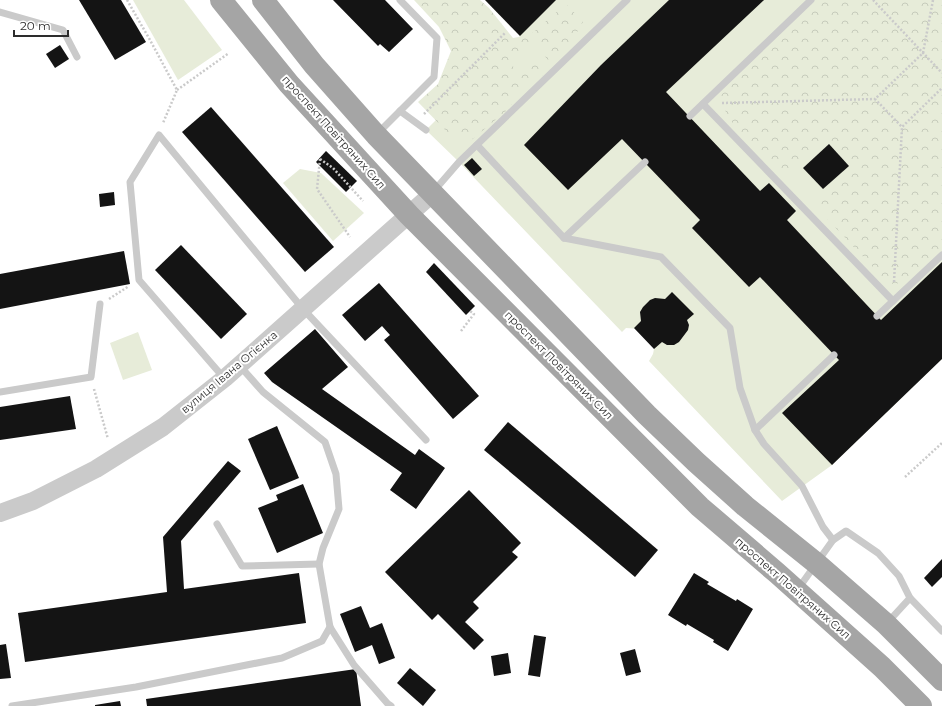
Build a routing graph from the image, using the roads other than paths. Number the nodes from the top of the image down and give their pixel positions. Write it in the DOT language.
graph roads {
  1 [pos="221,0"];
  2 [pos="263,0"];
  3 [pos="400,0"];
  4 [pos="627,0"];
  5 [pos="811,0"];
  6 [pos="0,12"];
  7 [pos="77,57"];
  8 [pos="703,104"];
  9 [pos="400,111"];
  10 [pos="690,116"];
  11 [pos="426,130"];
  12 [pos="376,135"];
  13 [pos="477,145"];
  14 [pos="645,162"];
  15 [pos="432,194"];
  16 [pos="409,215"];
  17 [pos="564,238"];
  18 [pos="942,255"];
  19 [pos="893,301"];
  20 [pos="100,304"];
  21 [pos="303,309"];
  22 [pos="877,316"];
  23 [pos="834,355"];
  24 [pos="239,365"];
  25 [pos="225,378"];
  26 [pos="0,392"];
  27 [pos="755,430"];
  28 [pos="426,440"];
  29 [pos="0,513"];
  30 [pos="217,524"];
  31 [pos="834,540"];
  32 [pos="816,563"];
  33 [pos="319,564"];
  34 [pos="797,590"];
  35 [pos="910,598"];
  36 [pos="886,624"];
  37 [pos="330,627"];
  38 [pos="942,631"];
  39 [pos="942,680"];
  40 [pos="388,705"];
  41 [pos="12,706"];
  42 [pos="921,706"];
  1 -- 16 [label="main road, проспект Повітряних Сил"];
  2 -- 12 [label="main road"];
  3 -- 9 [label="lane"];
  4 -- 13 [label="lane"];
  5 -- 8 [label="lane"];
  6 -- 7 [label="lane"];
  8 -- 10 [label="lane"];
  8 -- 19 [label="lane"];
  9 -- 11 [label="lane"];
  9 -- 12 [label="lane"];
  12 -- 15 [label="main road"];
  13 -- 15 [label="lane"];
  13 -- 17 [label="lane"];
  14 -- 17 [label="lane"];
  15 -- 16 [label="street, вулиця Івана Огієнка"];
  15 -- 32 [label="main road"];
  16 -- 21 [label="street, вулиця Івана Огієнка"];
  16 -- 34 [label="main road, проспект Повітряних Сил"];
  17 -- 27 [label="lane"];
  18 -- 19 [label="lane"];
  19 -- 22 [label="lane"];
  20 -- 26 [label="lane"];
  21 -- 24 [label="street, вулиця Івана Огієнка"];
  21 -- 25 [label="lane"];
  21 -- 28 [label="lane"];
  23 -- 27 [label="lane"];
  24 -- 25 [label="street, вулиця Івана Огієнка"];
  24 -- 33 [label="lane"];
  25 -- 29 [label="street, вулиця Івана Огієнка"];
  27 -- 31 [label="lane"];
  30 -- 33 [label="lane"];
  31 -- 32 [label="lane"];
  31 -- 35 [label="lane"];
  32 -- 34 [label="lane"];
  32 -- 36 [label="main road"];
  33 -- 37 [label="lane"];
  34 -- 42 [label="main road, проспект Повітряних Сил"];
  35 -- 36 [label="lane"];
  35 -- 38 [label="lane"];
  36 -- 39 [label="main road"];
  37 -- 40 [label="lane"];
  37 -- 41 [label="lane"];
}
